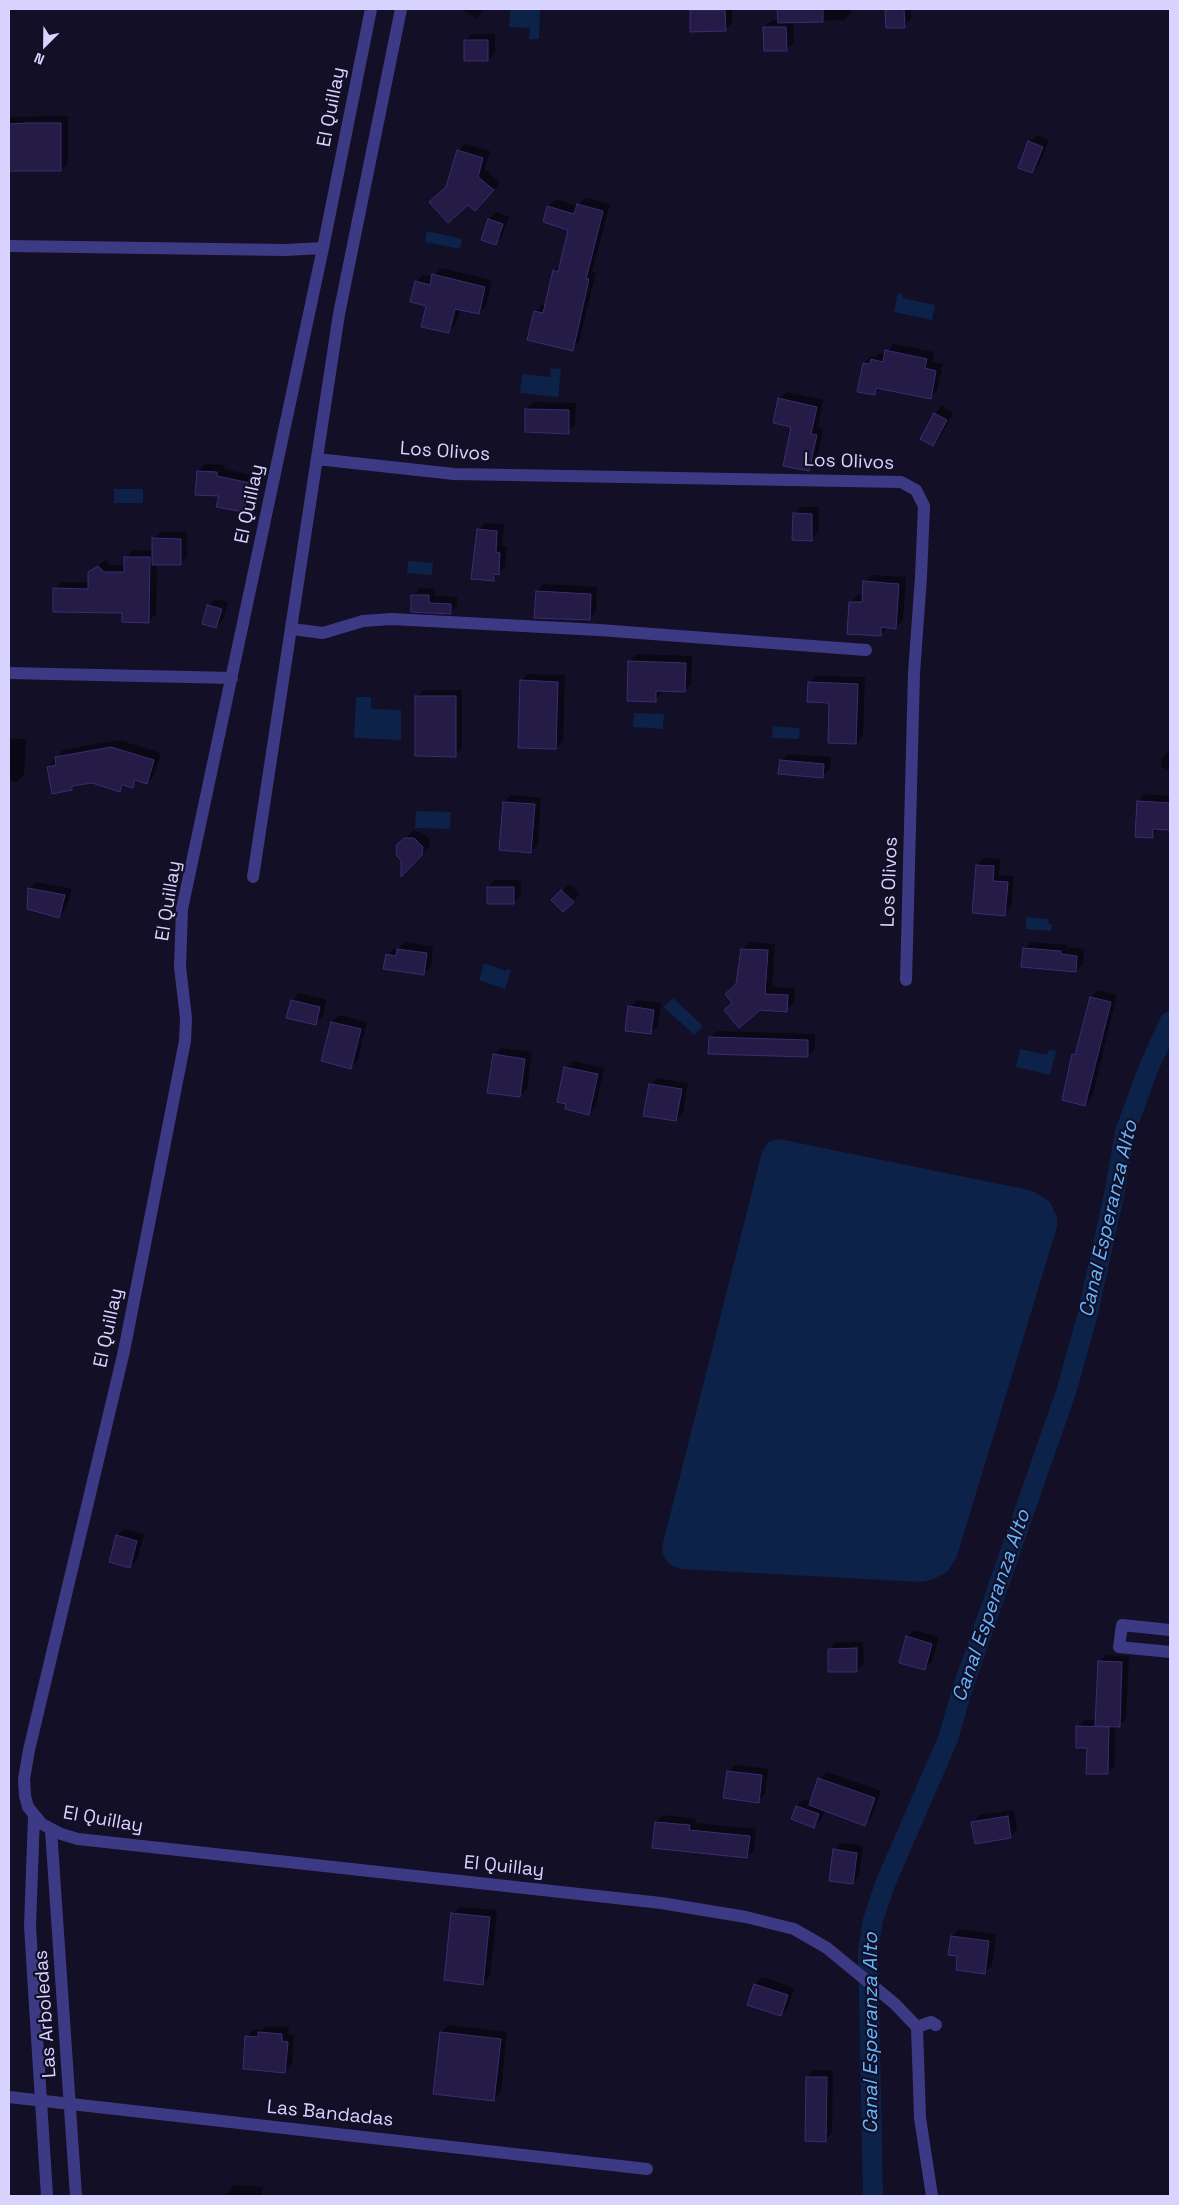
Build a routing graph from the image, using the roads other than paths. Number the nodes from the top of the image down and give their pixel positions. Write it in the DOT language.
graph roads {
  1 [pos="371,9"];
  2 [pos="401,9"];
  3 [pos="9,246"];
  4 [pos="323,248"];
  5 [pos="317,459"];
  6 [pos="292,629"];
  7 [pos="866,650"];
  8 [pos="9,673"];
  9 [pos="232,678"];
  10 [pos="253,877"];
  11 [pos="906,980"];
  12 [pos="1170,1630"];
  13 [pos="1170,1652"];
  14 [pos="34,1816"];
  15 [pos="51,1830"];
  16 [pos="936,2025"];
  17 [pos="917,2027"];
  18 [pos="9,2097"];
  19 [pos="41,2101"];
  20 [pos="71,2104"];
  21 [pos="647,2169"];
  22 [pos="47,2196"];
  23 [pos="76,2196"];
  24 [pos="932,2196"];
  1 -- 4 [label="street, El Quillay"];
  2 -- 5 [label="street"];
  3 -- 4 [label="street"];
  4 -- 9 [label="street, El Quillay"];
  5 -- 6 [label="street"];
  5 -- 11 [label="street, Los Olivos"];
  6 -- 7 [label="street"];
  6 -- 10 [label="street"];
  8 -- 9 [label="street"];
  9 -- 14 [label="street, El Quillay"];
  12 -- 13 [label="street"];
  14 -- 15 [label="street, El Quillay"];
  14 -- 19 [label="street, Las Arboledas"];
  15 -- 17 [label="street, El Quillay"];
  15 -- 20 [label="street, Las Arboledas"];
  16 -- 17 [label="street"];
  17 -- 24 [label="street"];
  18 -- 19 [label="street, Las Bandadas"];
  19 -- 20 [label="street, Las Bandadas"];
  19 -- 22 [label="street, Las Arboledas"];
  20 -- 21 [label="street, Las Bandadas"];
  20 -- 23 [label="street, Las Arboledas"];
}
